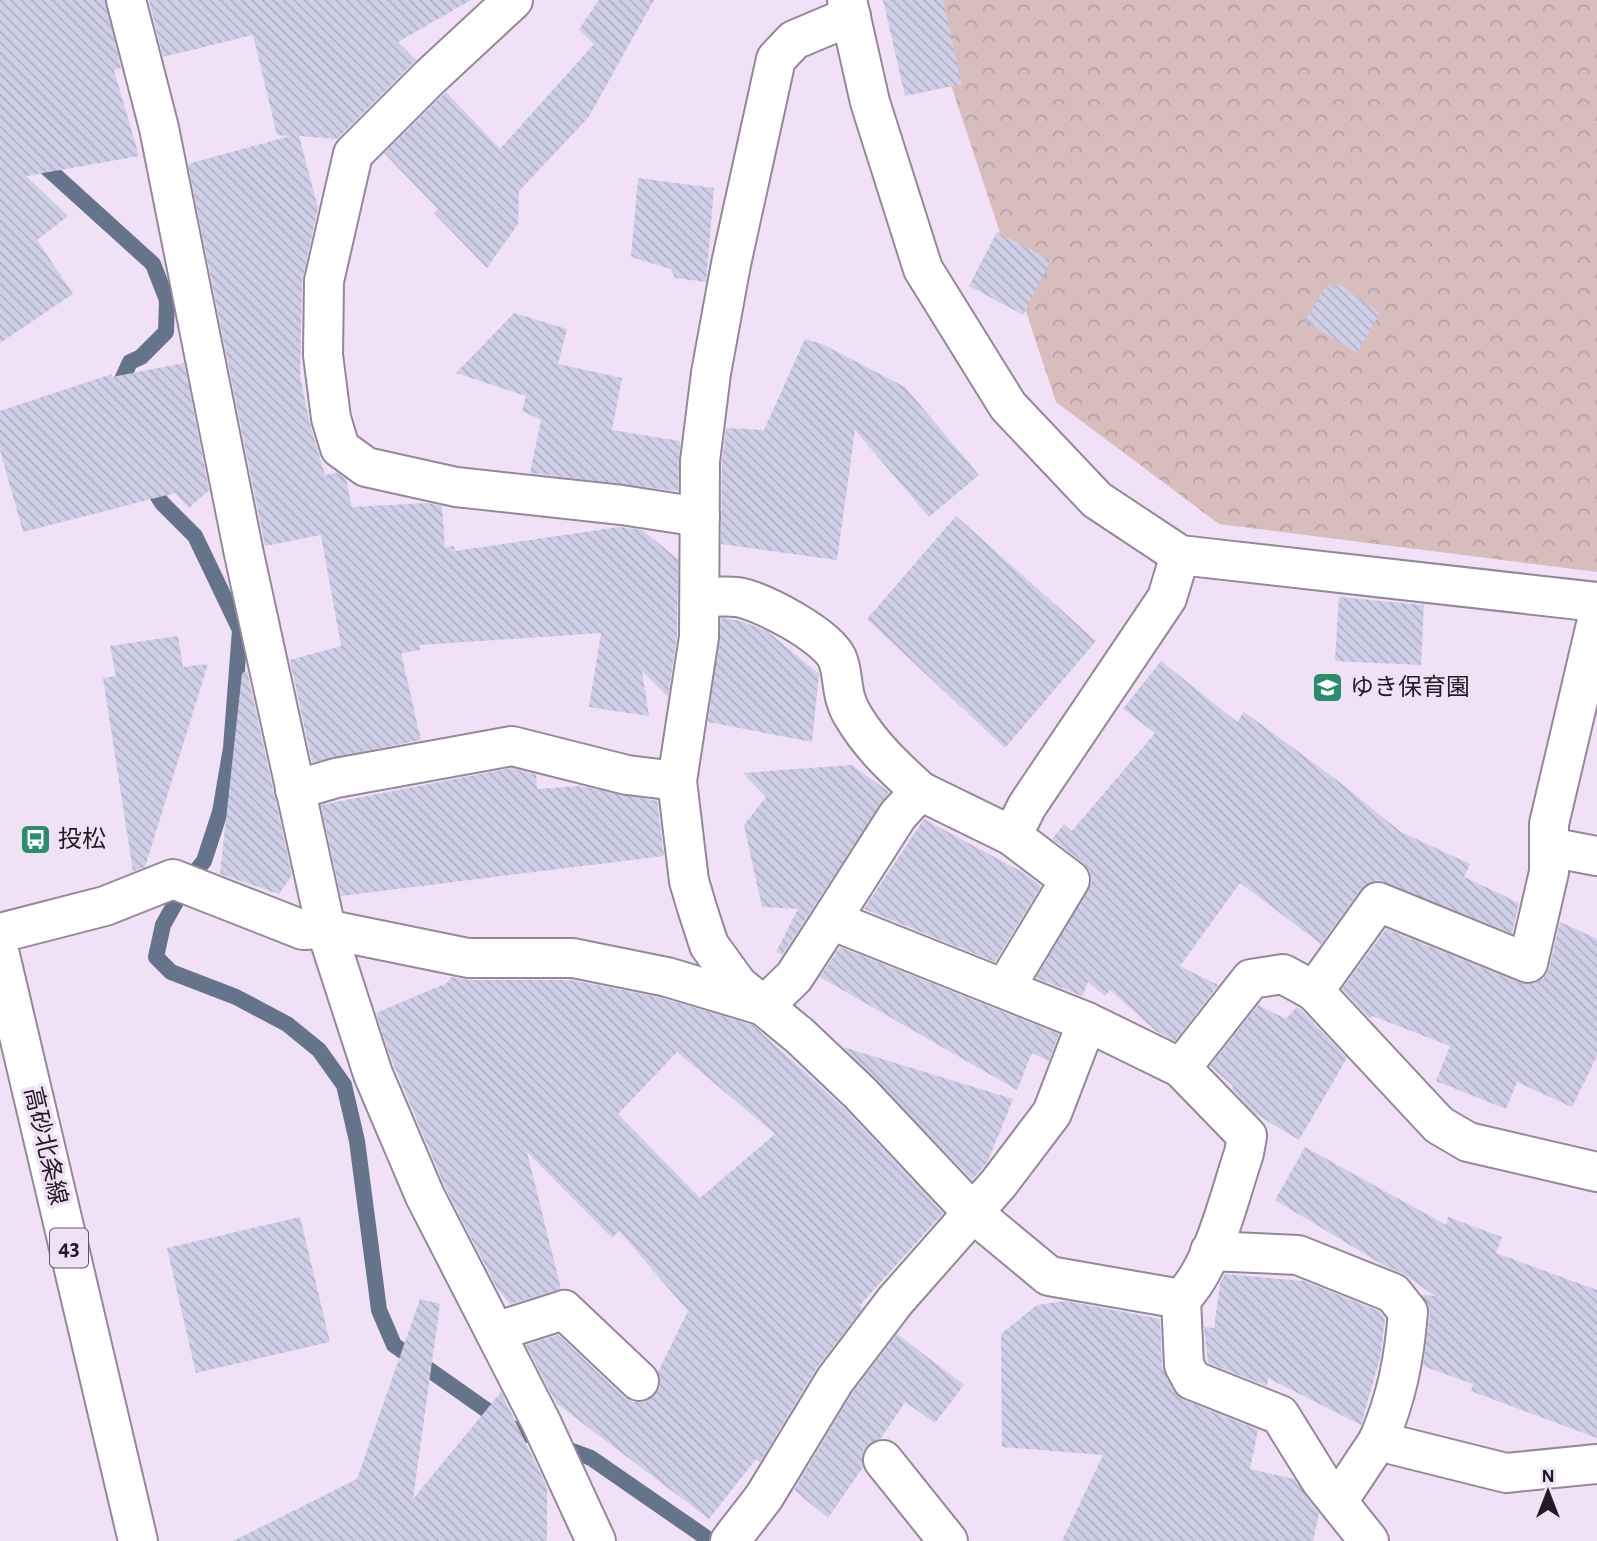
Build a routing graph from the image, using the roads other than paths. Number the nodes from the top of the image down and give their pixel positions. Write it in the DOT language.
graph roads {
  1 [pos="126,0"];
  2 [pos="513,0"];
  3 [pos="849,8"];
  4 [pos="700,517"];
  5 [pos="1180,555"];
  6 [pos="700,597"];
  7 [pos="1597,602"];
  8 [pos="1597,620"];
  9 [pos="1585,722"];
  10 [pos="677,781"];
  11 [pos="295,790"];
  12 [pos="920,791"];
  13 [pos="1012,836"];
  14 [pos="1549,847"];
  15 [pos="1597,856"];
  16 [pos="831,920"];
  17 [pos="326,929"];
  18 [pos="0,933"];
  19 [pos="0,956"];
  20 [pos="1005,988"];
  21 [pos="1314,991"];
  22 [pos="764,1006"];
  23 [pos="1087,1022"];
  24 [pos="1181,1068"];
  25 [pos="1597,1172"];
  26 [pos="973,1213"];
  27 [pos="1210,1251"];
  28 [pos="1181,1299"];
  29 [pos="495,1332"];
  30 [pos="639,1381"];
  31 [pos="1378,1441"];
  32 [pos="883,1460"];
  33 [pos="1597,1464"];
  34 [pos="1338,1501"];
  35 [pos="732,1539"];
  36 [pos="138,1541"];
  37 [pos="596,1541"];
  38 [pos="948,1541"];
  39 [pos="1369,1541"];
  1 -- 11 [label="street"];
  2 -- 4 [label="street"];
  3 -- 4 [label="street"];
  3 -- 5 [label="street"];
  4 -- 6 [label="street"];
  5 -- 7 [label="street"];
  5 -- 13 [label="street"];
  6 -- 10 [label="street"];
  6 -- 12 [label="street"];
  8 -- 9 [label="street"];
  9 -- 14 [label="street"];
  10 -- 11 [label="street"];
  10 -- 22 [label="street"];
  11 -- 17 [label="street"];
  12 -- 13 [label="street"];
  12 -- 16 [label="street"];
  13 -- 20 [label="street"];
  14 -- 15 [label="street"];
  14 -- 21 [label="street"];
  16 -- 20 [label="street"];
  16 -- 22 [label="street"];
  17 -- 18 [label="street"];
  17 -- 22 [label="street"];
  17 -- 29 [label="street"];
  19 -- 36 [label="street, 高砂北条線 / 43"];
  20 -- 23 [label="street"];
  21 -- 24 [label="street"];
  21 -- 25 [label="street"];
  22 -- 26 [label="street"];
  23 -- 24 [label="street"];
  23 -- 26 [label="street"];
  24 -- 27 [label="street"];
  26 -- 28 [label="street"];
  26 -- 35 [label="street"];
  27 -- 28 [label="street"];
  27 -- 31 [label="street"];
  28 -- 34 [label="street"];
  29 -- 30 [label="street"];
  29 -- 37 [label="street"];
  31 -- 33 [label="street"];
  31 -- 34 [label="street"];
  32 -- 38 [label="street"];
  34 -- 39 [label="street"];
}
